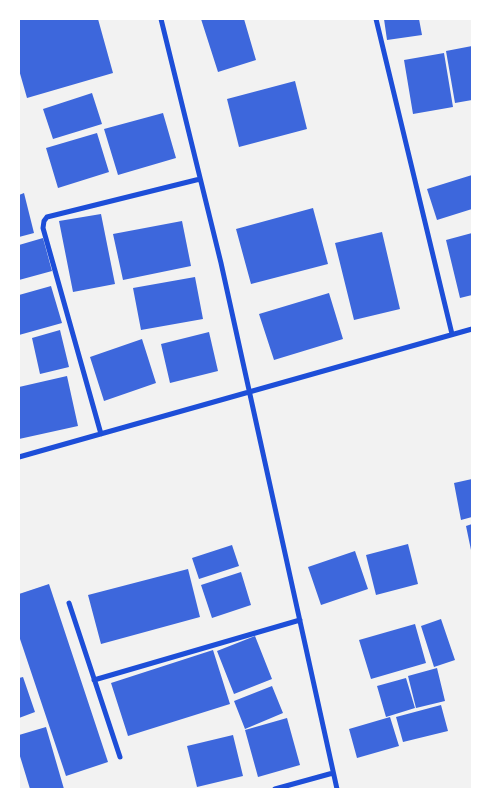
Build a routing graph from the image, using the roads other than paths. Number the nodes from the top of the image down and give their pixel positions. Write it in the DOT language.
graph roads {
  1 [pos="161,19"];
  2 [pos="376,19"];
  3 [pos="200,179"];
  4 [pos="472,329"];
  5 [pos="452,334"];
  6 [pos="250,391"];
  7 [pos="101,434"];
  8 [pos="19,457"];
  9 [pos="69,603"];
  10 [pos="300,620"];
  11 [pos="94,680"];
  12 [pos="120,757"];
  13 [pos="333,773"];
  14 [pos="275,789"];
  15 [pos="337,789"];
  1 -- 3 [label="street"];
  2 -- 5 [label="street"];
  3 -- 6 [label="street"];
  3 -- 7 [label="street"];
  4 -- 5 [label="street"];
  5 -- 6 [label="street"];
  6 -- 7 [label="street"];
  6 -- 10 [label="street"];
  7 -- 8 [label="street"];
  9 -- 11 [label="street"];
  10 -- 11 [label="street"];
  10 -- 13 [label="street"];
  11 -- 12 [label="street"];
  13 -- 14 [label="street"];
  13 -- 15 [label="street"];
}
